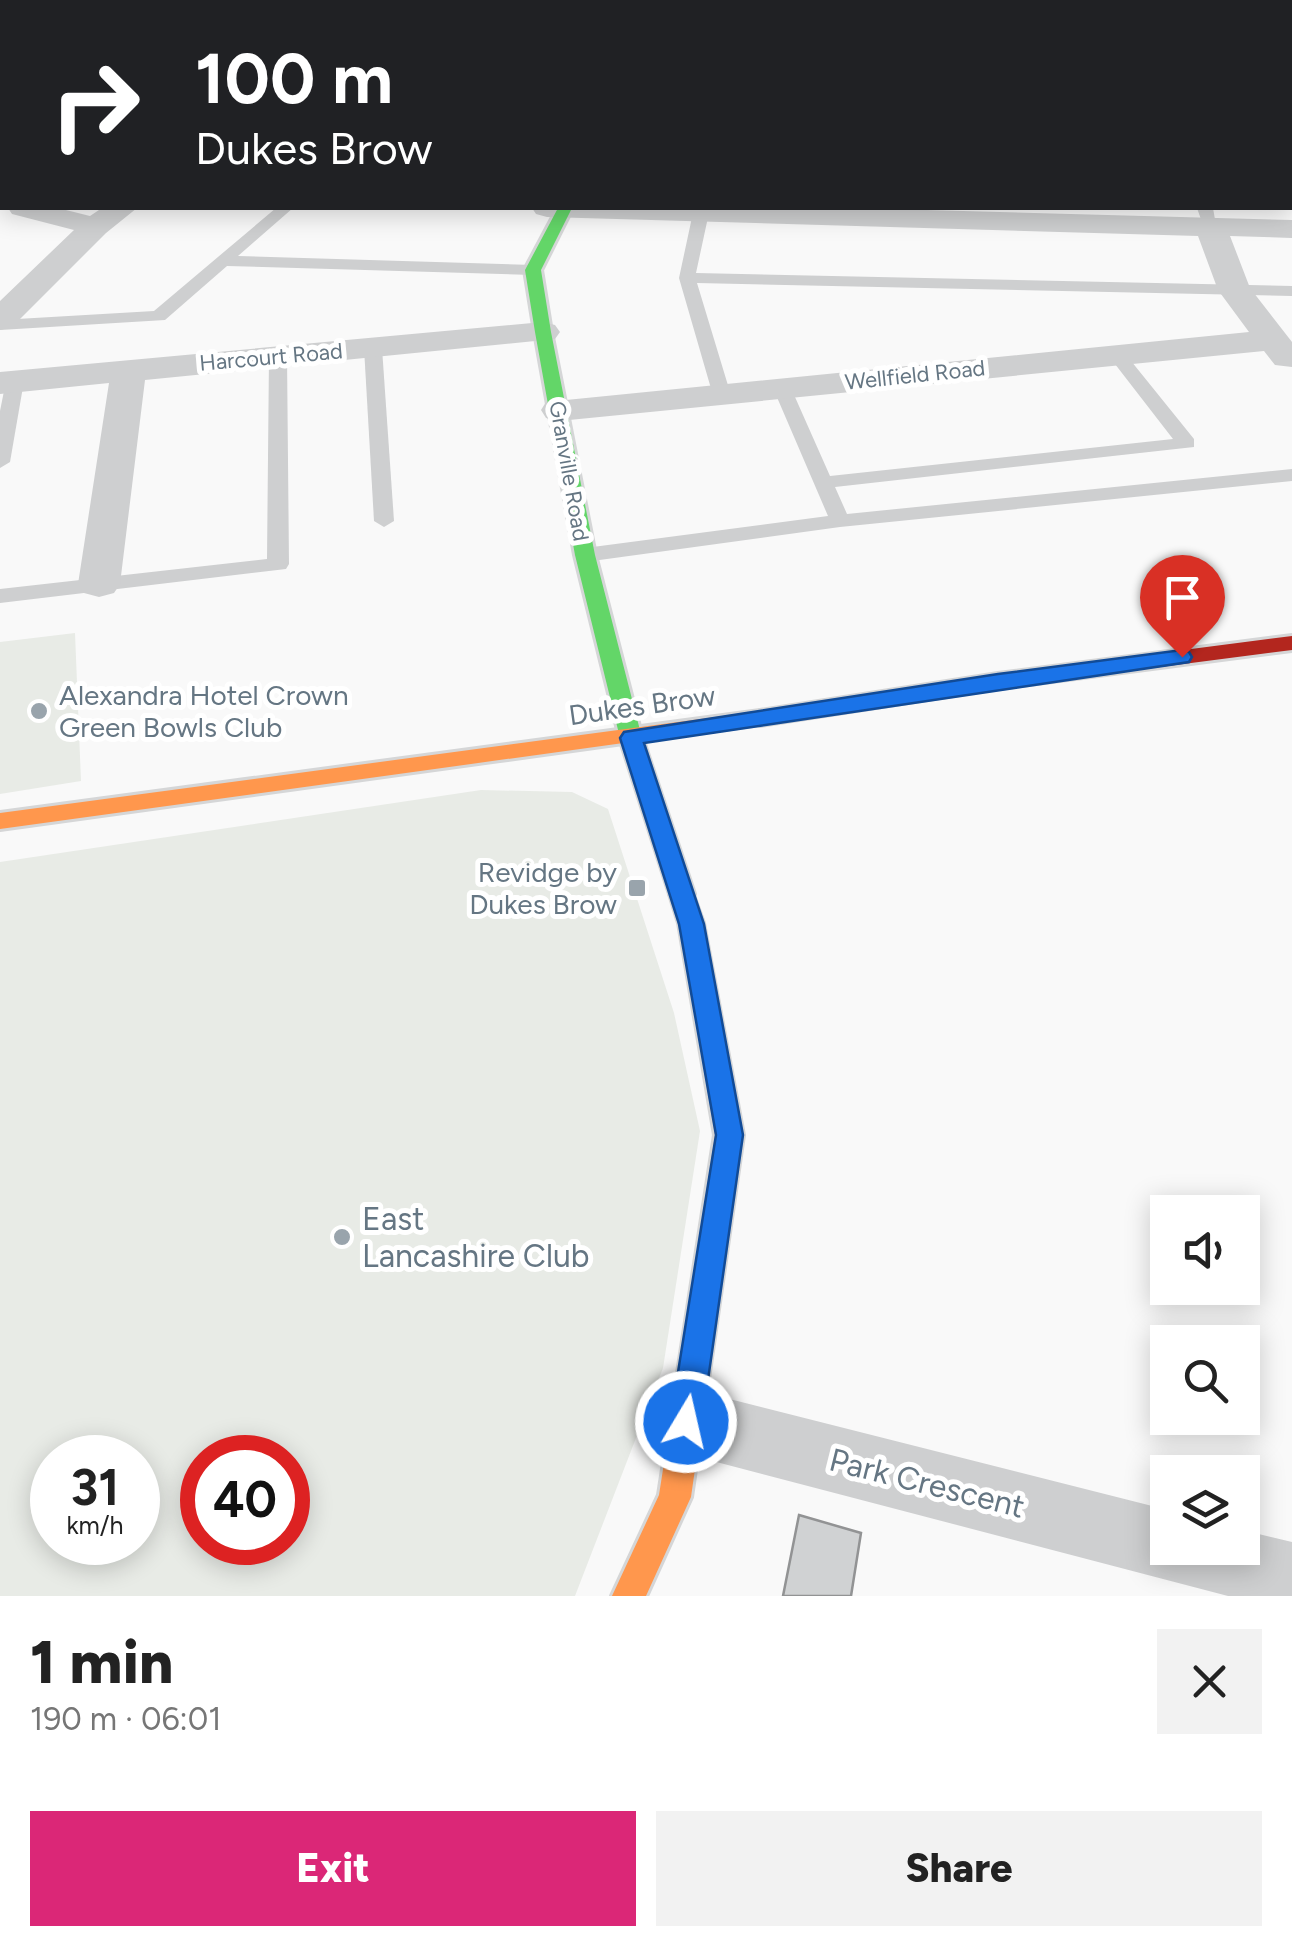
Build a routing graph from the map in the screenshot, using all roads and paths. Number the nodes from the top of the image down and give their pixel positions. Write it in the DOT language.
graph roads {
  1 [pos="32,210"];
  2 [pos="119,210"];
  3 [pos="283,210"];
  4 [pos="564,210"];
  5 [pos="701,210"];
  6 [pos="1208,218"];
  7 [pos="95,226"];
  8 [pos="1292,230"];
  9 [pos="223,260"];
  10 [pos="533,270"];
  11 [pos="688,278"];
  12 [pos="1234,290"];
  13 [pos="1292,291"];
  14 [pos="0,323"];
  15 [pos="543,332"];
  16 [pos="374,348"];
  17 [pos="1282,352"];
  18 [pos="1117,355"];
  19 [pos="278,356"];
  20 [pos="129,370"];
  21 [pos="7,382"];
  22 [pos="782,388"];
  23 [pos="721,392"];
  24 [pos="559,410"];
  25 [pos="0,462"];
  26 [pos="1292,475"];
  27 [pos="822,483"];
  28 [pos="840,521"];
  29 [pos="384,522"];
  30 [pos="585,555"];
  31 [pos="99,584"];
  32 [pos="0,596"];
  33 [pos="1292,643"];
  34 [pos="631,738"];
  35 [pos="0,821"];
  36 [pos="686,1422"];
  37 [pos="1150,1540"];
  38 [pos="1242,1565"];
  39 [pos="1292,1578"];
  40 [pos="630,1596"];
  1 -- 7 [label="street"];
  2 -- 7 [label="street"];
  3 -- 9 [label="lane"];
  4 -- 10 [label="street"];
  5 -- 6 [label="street"];
  5 -- 11 [label="lane"];
  6 -- 8 [label="street"];
  6 -- 12 [label="street"];
  7 -- 14 [label="street"];
  9 -- 10 [label="lane"];
  9 -- 14 [label="lane"];
  10 -- 15 [label="street, Granville Road"];
  11 -- 12 [label="lane"];
  11 -- 23 [label="lane"];
  12 -- 13 [label="lane"];
  12 -- 17 [label="street"];
  15 -- 16 [label="street, Harcourt Road"];
  15 -- 24 [label="street, Granville Road"];
  16 -- 19 [label="street, Harcourt Road"];
  16 -- 29 [label="lane"];
  17 -- 18 [label="street, Wellfield Road"];
  18 -- 22 [label="street, Wellfield Road"];
  18 -- 27 [label="lane"];
  19 -- 20 [label="street, Harcourt Road"];
  19 -- 31 [label="lane"];
  20 -- 21 [label="street, Harcourt Road"];
  20 -- 31 [label="street"];
  21 -- 25 [label="lane"];
  22 -- 23 [label="street, Wellfield Road"];
  22 -- 27 [label="lane"];
  23 -- 24 [label="street, Wellfield Road"];
  24 -- 30 [label="street, Granville Road"];
  26 -- 28 [label="lane"];
  27 -- 28 [label="lane"];
  28 -- 30 [label="lane"];
  30 -- 34 [label="street, Granville Road"];
  31 -- 32 [label="lane"];
  33 -- 34 [label="street, Dukes Brow"];
  34 -- 35 [label="street, Dukes Brow"];
  34 -- 36 [label="street, Granville Road"];
  36 -- 37 [label="street, Park Crescent"];
  36 -- 40 [label="street, Granville Road"];
  38 -- 39 [label="street"];
}
